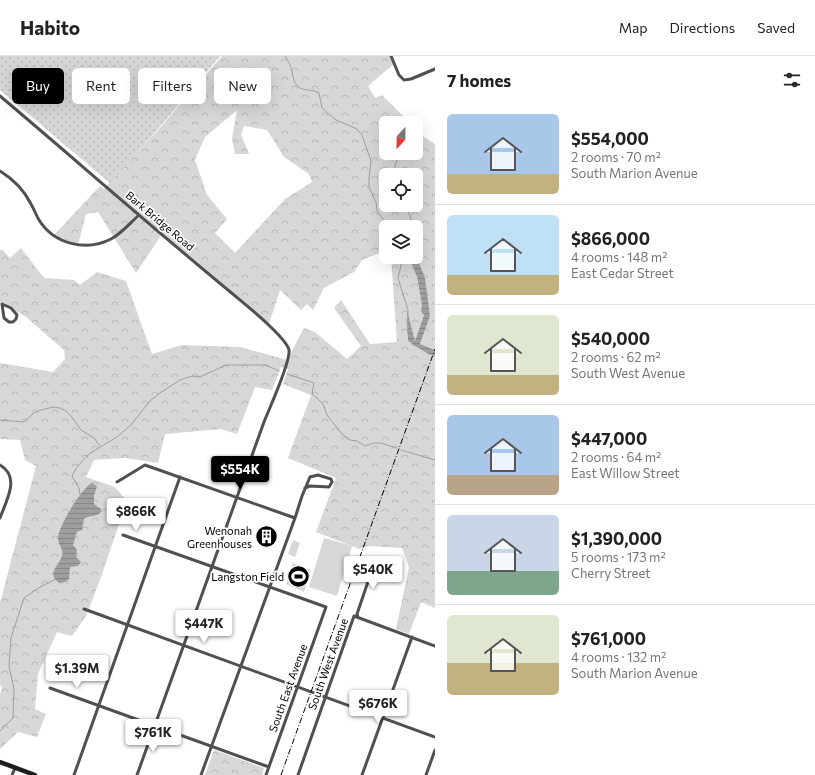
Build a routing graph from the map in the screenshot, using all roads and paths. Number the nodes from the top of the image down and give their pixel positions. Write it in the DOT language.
graph roads {
  1 [pos="391,56"];
  2 [pos="435,69"];
  3 [pos="0,96"];
  4 [pos="0,171"];
  5 [pos="139,215"];
  6 [pos="1,304"];
  7 [pos="0,465"];
  8 [pos="180,477"];
  9 [pos="117,482"];
  10 [pos="305,488"];
  11 [pos="237,497"];
  12 [pos="0,518"];
  13 [pos="295,518"];
  14 [pos="123,535"];
  15 [pos="155,546"];
  16 [pos="374,564"];
  17 [pos="212,566"];
  18 [pos="269,586"];
  19 [pos="84,610"];
  20 [pos="358,617"];
  21 [pos="127,624"];
  22 [pos="412,637"];
  23 [pos="184,645"];
  24 [pos="435,646"];
  25 [pos="241,666"];
  26 [pos="298,686"];
  27 [pos="50,688"];
  28 [pos="325,697"];
  29 [pos="99,704"];
  30 [pos="382,717"];
  31 [pos="155,725"];
  32 [pos="435,737"];
  33 [pos="212,746"];
  34 [pos="435,750"];
  35 [pos="0,762"];
  36 [pos="269,767"];
  37 [pos="15,768"];
  38 [pos="12,775"];
  39 [pos="35,775"];
  40 [pos="74,775"];
  41 [pos="138,775"];
  42 [pos="201,775"];
  43 [pos="266,775"];
  44 [pos="298,775"];
  45 [pos="362,775"];
  46 [pos="426,775"];
  1 -- 2 [label="street"];
  3 -- 5 [label="street, Bark Bridge Road"];
  4 -- 5 [label="street"];
  5 -- 11 [label="street, Bark Bridge Road"];
  6 -- 6 [label="street"];
  7 -- 12 [label="street"];
  8 -- 9 [label="street"];
  8 -- 11 [label="street"];
  8 -- 15 [label="street"];
  10 -- 10 [label="street"];
  10 -- 13 [label="street"];
  11 -- 13 [label="street"];
  11 -- 17 [label="street, Bark Bridge Road"];
  13 -- 18 [label="street"];
  14 -- 15 [label="street"];
  15 -- 17 [label="street"];
  15 -- 21 [label="street"];
  16 -- 20 [label="street, South West Avenue"];
  17 -- 18 [label="street"];
  17 -- 23 [label="street, Bark Bridge Road"];
  18 -- 25 [label="street"];
  18 -- 26 [label="street, South East Avenue"];
  19 -- 21 [label="street"];
  20 -- 22 [label="street"];
  20 -- 28 [label="street, South West Avenue"];
  21 -- 23 [label="street"];
  21 -- 29 [label="street"];
  22 -- 24 [label="street"];
  22 -- 30 [label="street"];
  23 -- 25 [label="street"];
  23 -- 31 [label="street, Bark Bridge Road"];
  25 -- 26 [label="street"];
  25 -- 33 [label="street"];
  26 -- 28 [label="street"];
  26 -- 36 [label="street, South East Avenue"];
  27 -- 29 [label="street"];
  28 -- 30 [label="street"];
  28 -- 44 [label="street, South West Avenue"];
  29 -- 31 [label="street"];
  29 -- 40 [label="street"];
  30 -- 32 [label="street"];
  30 -- 45 [label="street"];
  31 -- 33 [label="street"];
  31 -- 41 [label="street, Bark Bridge Road"];
  33 -- 36 [label="street"];
  33 -- 42 [label="street"];
  34 -- 46 [label="street"];
  35 -- 37 [label="street"];
  36 -- 43 [label="street, South East Avenue"];
  37 -- 38 [label="street"];
  37 -- 39 [label="street"];
}
